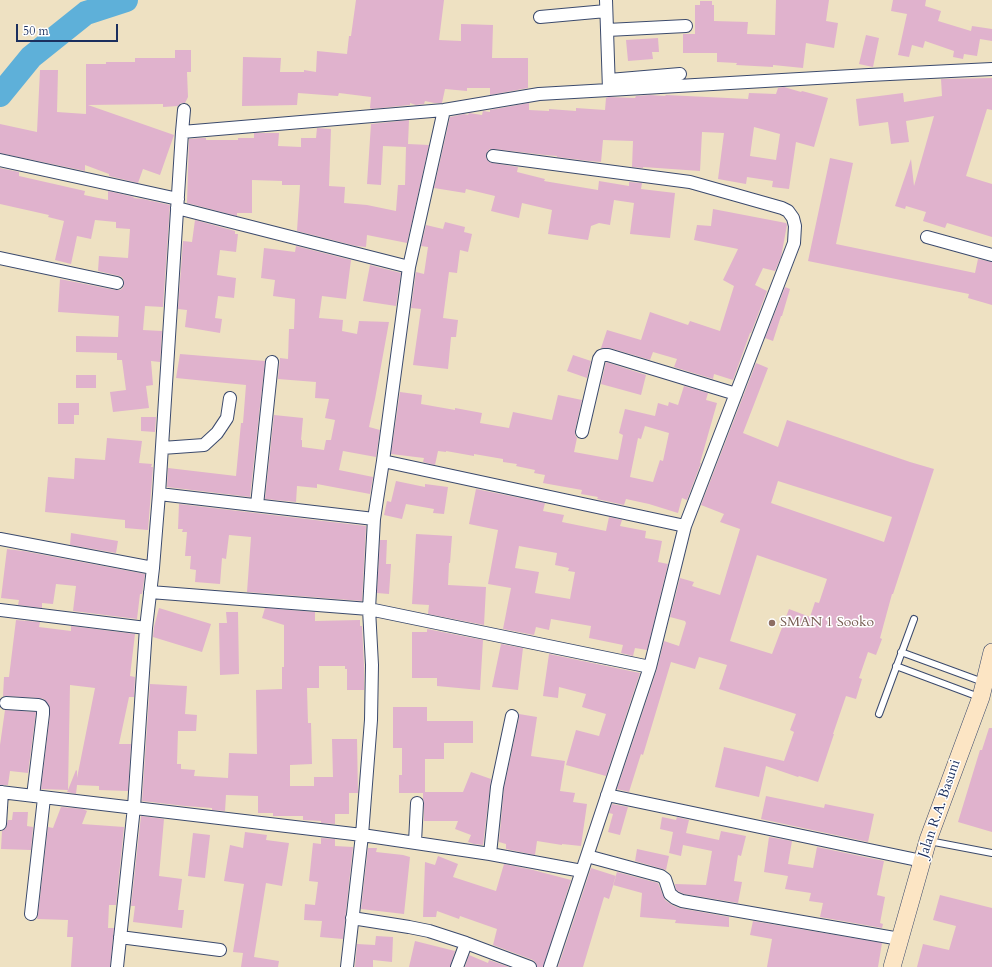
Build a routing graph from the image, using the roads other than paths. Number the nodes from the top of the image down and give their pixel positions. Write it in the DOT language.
graph roads {
  1 [pos="606,6"];
  2 [pos="540,17"];
  3 [pos="686,26"];
  4 [pos="607,30"];
  5 [pos="992,69"];
  6 [pos="680,74"];
  7 [pos="609,85"];
  8 [pos="184,110"];
  9 [pos="444,110"];
  10 [pos="182,132"];
  11 [pos="493,156"];
  12 [pos="0,160"];
  13 [pos="177,204"];
  14 [pos="927,237"];
  15 [pos="992,255"];
  16 [pos="0,258"];
  17 [pos="409,267"];
  18 [pos="116,283"];
  19 [pos="272,362"];
  20 [pos="736,394"];
  21 [pos="230,398"];
  22 [pos="582,432"];
  23 [pos="162,448"];
  24 [pos="383,461"];
  25 [pos="159,494"];
  26 [pos="258,505"];
  27 [pos="374,519"];
  28 [pos="685,526"];
  29 [pos="0,539"];
  30 [pos="153,568"];
  31 [pos="150,592"];
  32 [pos="369,609"];
  33 [pos="0,610"];
  34 [pos="914,619"];
  35 [pos="146,628"];
  36 [pos="901,652"];
  37 [pos="992,652"];
  38 [pos="896,666"];
  39 [pos="650,667"];
  40 [pos="982,690"];
  41 [pos="6,703"];
  42 [pos="879,714"];
  43 [pos="512,716"];
  44 [pos="1,792"];
  45 [pos="607,795"];
  46 [pos="39,797"];
  47 [pos="418,803"];
  48 [pos="134,807"];
  49 [pos="0,824"];
  50 [pos="362,835"];
  51 [pos="928,840"];
  52 [pos="415,842"];
  53 [pos="992,853"];
  54 [pos="490,854"];
  55 [pos="587,856"];
  56 [pos="922,860"];
  57 [pos="582,871"];
  58 [pos="31,914"];
  59 [pos="352,918"];
  60 [pos="120,937"];
  61 [pos="900,939"];
  62 [pos="466,943"];
  63 [pos="220,950"];
  64 [pos="117,967"];
  65 [pos="347,967"];
  66 [pos="457,967"];
  67 [pos="530,967"];
  68 [pos="550,967"];
  69 [pos="892,967"];
  1 -- 2 [label="street"];
  1 -- 4 [label="street"];
  3 -- 4 [label="street"];
  4 -- 7 [label="street"];
  5 -- 7 [label="street"];
  6 -- 7 [label="street"];
  7 -- 9 [label="street"];
  8 -- 10 [label="street"];
  9 -- 10 [label="street"];
  9 -- 17 [label="street"];
  10 -- 13 [label="street"];
  11 -- 20 [label="street"];
  12 -- 13 [label="street"];
  13 -- 17 [label="street"];
  13 -- 23 [label="street"];
  14 -- 15 [label="street"];
  16 -- 18 [label="street"];
  17 -- 24 [label="street"];
  19 -- 26 [label="street"];
  20 -- 22 [label="street"];
  20 -- 28 [label="street"];
  21 -- 23 [label="street"];
  23 -- 25 [label="street"];
  24 -- 27 [label="street"];
  24 -- 28 [label="street"];
  25 -- 26 [label="street"];
  25 -- 30 [label="street"];
  26 -- 27 [label="street"];
  27 -- 32 [label="street"];
  28 -- 39 [label="street"];
  29 -- 30 [label="street"];
  30 -- 31 [label="street"];
  31 -- 32 [label="street"];
  31 -- 35 [label="street"];
  32 -- 39 [label="street"];
  32 -- 50 [label="street"];
  33 -- 35 [label="street"];
  34 -- 36 [label="lane"];
  35 -- 48 [label="street"];
  36 -- 38 [label="lane"];
  36 -- 40 [label="lane"];
  37 -- 40 [label="main road, Jalan R.A. Basuni"];
  38 -- 40 [label="lane"];
  38 -- 42 [label="lane"];
  39 -- 45 [label="street"];
  40 -- 51 [label="main road, Jalan R.A. Basuni"];
  41 -- 46 [label="street"];
  43 -- 54 [label="street"];
  44 -- 46 [label="street"];
  44 -- 49 [label="street"];
  45 -- 55 [label="street"];
  45 -- 56 [label="street"];
  46 -- 48 [label="street"];
  46 -- 58 [label="street"];
  47 -- 52 [label="street"];
  48 -- 50 [label="street"];
  48 -- 60 [label="street"];
  50 -- 52 [label="street"];
  50 -- 59 [label="street"];
  51 -- 53 [label="lane"];
  51 -- 56 [label="main road, Jalan R.A. Basuni"];
  52 -- 54 [label="street"];
  54 -- 57 [label="street"];
  55 -- 57 [label="street"];
  55 -- 61 [label="street"];
  56 -- 61 [label="main road, Jalan R.A. Basuni"];
  57 -- 68 [label="street"];
  59 -- 62 [label="street"];
  59 -- 65 [label="street"];
  60 -- 63 [label="street"];
  60 -- 64 [label="street"];
  61 -- 69 [label="main road, Jalan R.A. Basuni"];
  62 -- 66 [label="street"];
  62 -- 67 [label="street"];
}
